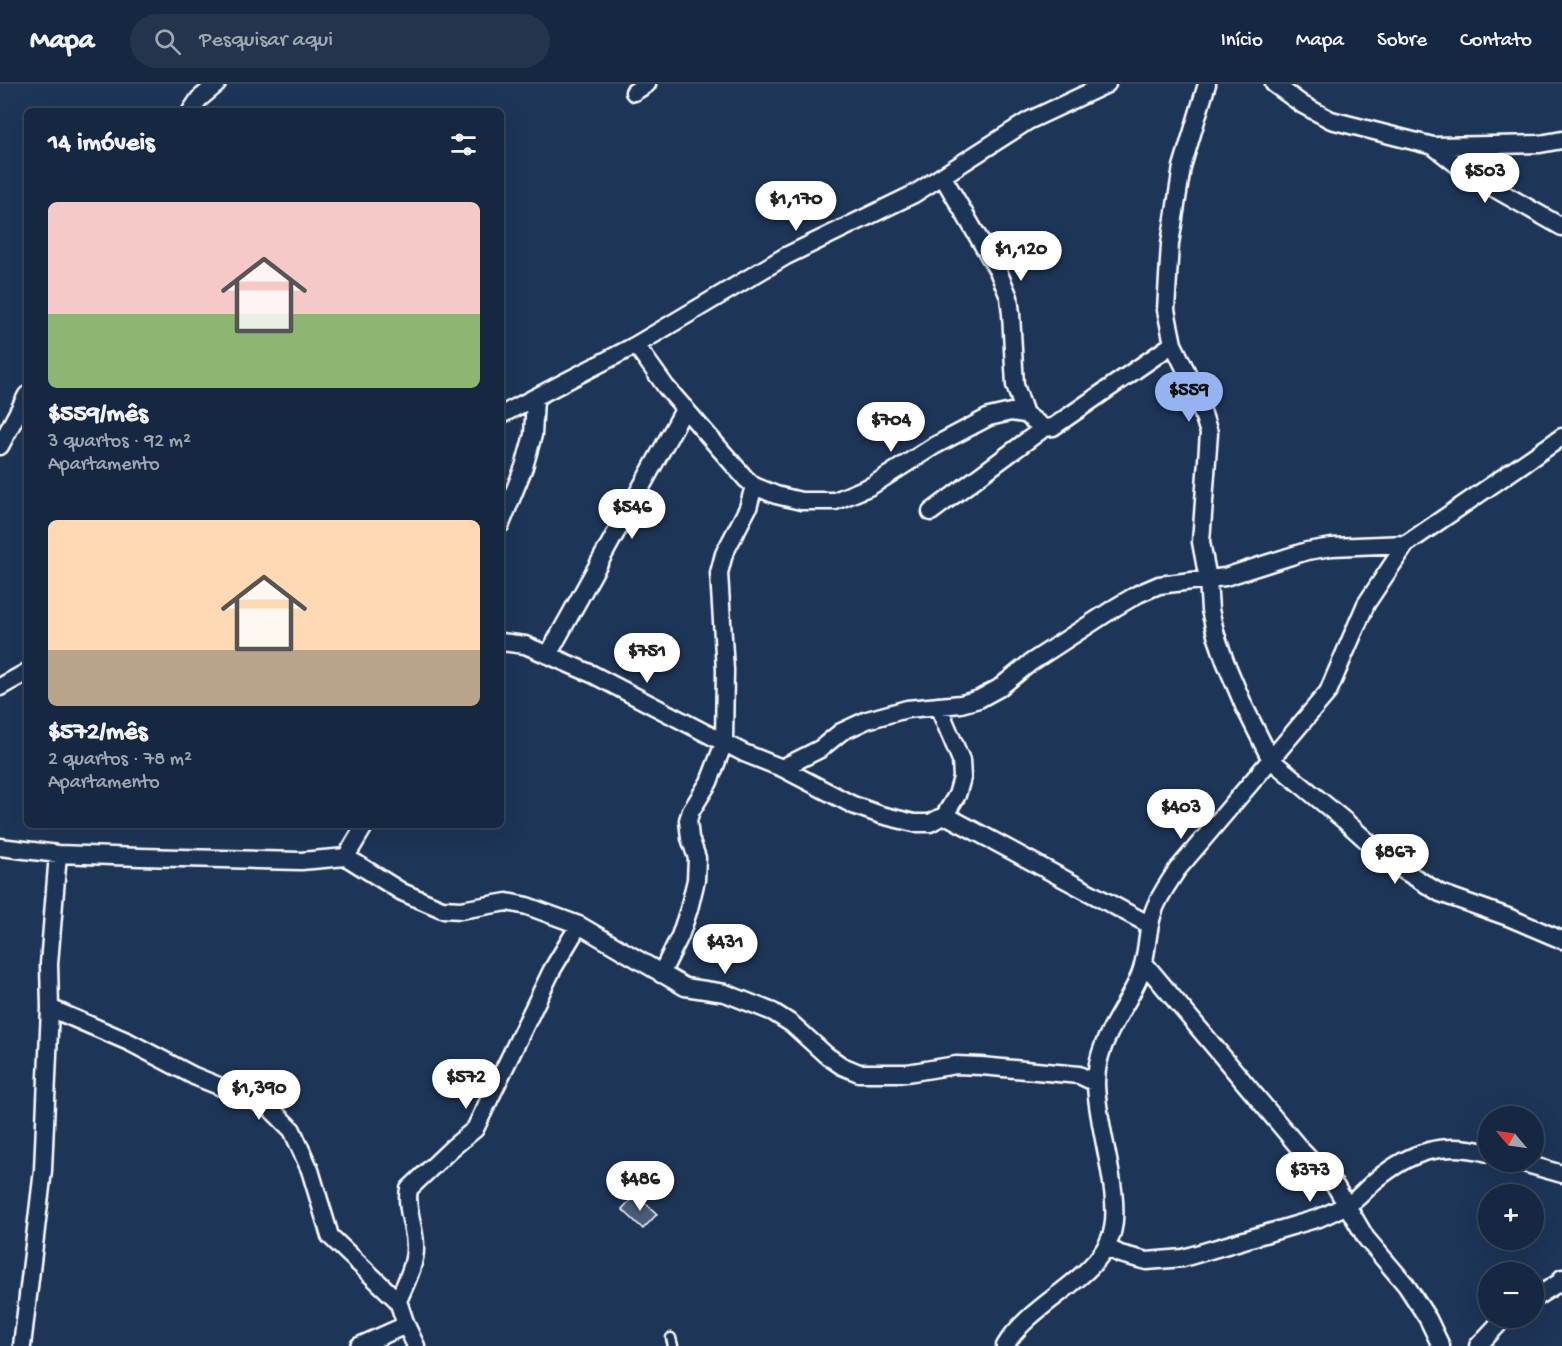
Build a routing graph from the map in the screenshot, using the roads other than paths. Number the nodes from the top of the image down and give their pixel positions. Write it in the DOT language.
graph roads {
  1 [pos="217,84"];
  2 [pos="1107,84"];
  3 [pos="1207,84"];
  4 [pos="1274,84"];
  5 [pos="193,108"];
  6 [pos="1562,140"];
  7 [pos="1432,146"];
  8 [pos="943,177"];
  9 [pos="1562,227"];
  10 [pos="1173,344"];
  11 [pos="636,345"];
  12 [pos="535,399"];
  13 [pos="24,401"];
  14 [pos="685,408"];
  15 [pos="504,414"];
  16 [pos="1024,414"];
  17 [pos="1044,428"];
  18 [pos="1562,437"];
  19 [pos="0,446"];
  20 [pos="754,486"];
  21 [pos="931,512"];
  22 [pos="504,517"];
  23 [pos="1406,544"];
  24 [pos="1208,579"];
  25 [pos="504,642"];
  26 [pos="548,655"];
  27 [pos="24,674"];
  28 [pos="0,687"];
  29 [pos="938,706"];
  30 [pos="724,742"];
  31 [pos="1271,759"];
  32 [pos="782,768"];
  33 [pos="945,815"];
  34 [pos="363,828"];
  35 [pos="0,847"];
  36 [pos="58,854"];
  37 [pos="346,857"];
  38 [pos="579,925"];
  39 [pos="1150,925"];
  40 [pos="1562,940"];
  41 [pos="1144,963"];
  42 [pos="661,974"];
  43 [pos="50,1008"];
  44 [pos="1098,1062"];
  45 [pos="1079,1076"];
  46 [pos="1096,1083"];
  47 [pos="1478,1151"];
  48 [pos="1544,1169"];
  49 [pos="1562,1174"];
  50 [pos="1346,1204"];
  51 [pos="1106,1247"];
  52 [pos="1562,1278"];
  53 [pos="1544,1292"];
  54 [pos="398,1301"];
  55 [pos="406,1325"];
  56 [pos="1495,1328"];
  57 [pos="22,1346"];
  58 [pos="359,1346"];
  59 [pos="416,1346"];
  60 [pos="1005,1346"];
  61 [pos="1441,1346"];
  62 [pos="1478,1346"];
  1 -- 5 [label="street"];
  2 -- 8 [label="street"];
  3 -- 10 [label="street"];
  4 -- 7 [label="street"];
  6 -- 7 [label="street"];
  7 -- 9 [label="street"];
  8 -- 11 [label="street"];
  8 -- 16 [label="street"];
  10 -- 17 [label="street"];
  10 -- 24 [label="street"];
  11 -- 12 [label="street"];
  11 -- 14 [label="street"];
  12 -- 15 [label="street"];
  12 -- 22 [label="street"];
  13 -- 19 [label="street"];
  14 -- 20 [label="street"];
  14 -- 26 [label="street"];
  16 -- 17 [label="street"];
  16 -- 20 [label="street"];
  17 -- 21 [label="street"];
  18 -- 23 [label="street"];
  20 -- 30 [label="street"];
  23 -- 24 [label="street"];
  23 -- 31 [label="street"];
  24 -- 29 [label="street"];
  24 -- 31 [label="street"];
  25 -- 26 [label="street"];
  26 -- 30 [label="street"];
  27 -- 28 [label="street"];
  29 -- 32 [label="street"];
  29 -- 33 [label="street"];
  30 -- 32 [label="street"];
  30 -- 42 [label="street"];
  31 -- 39 [label="street"];
  31 -- 40 [label="street"];
  32 -- 33 [label="street"];
  33 -- 39 [label="street"];
  34 -- 37 [label="street"];
  35 -- 36 [label="street"];
  36 -- 37 [label="street"];
  36 -- 43 [label="street"];
  37 -- 38 [label="street"];
  38 -- 42 [label="street"];
  38 -- 54 [label="street"];
  39 -- 41 [label="street"];
  41 -- 44 [label="street"];
  41 -- 50 [label="street"];
  42 -- 45 [label="street"];
  43 -- 54 [label="street"];
  43 -- 57 [label="street"];
  44 -- 45 [label="street"];
  44 -- 46 [label="street"];
  45 -- 46 [label="street"];
  46 -- 51 [label="street"];
  47 -- 50 [label="street"];
  48 -- 49 [label="street"];
  50 -- 51 [label="street"];
  50 -- 61 [label="street"];
  51 -- 60 [label="street"];
  52 -- 53 [label="street"];
  54 -- 55 [label="street"];
  55 -- 58 [label="street"];
  55 -- 59 [label="street"];
  56 -- 62 [label="street"];
}
